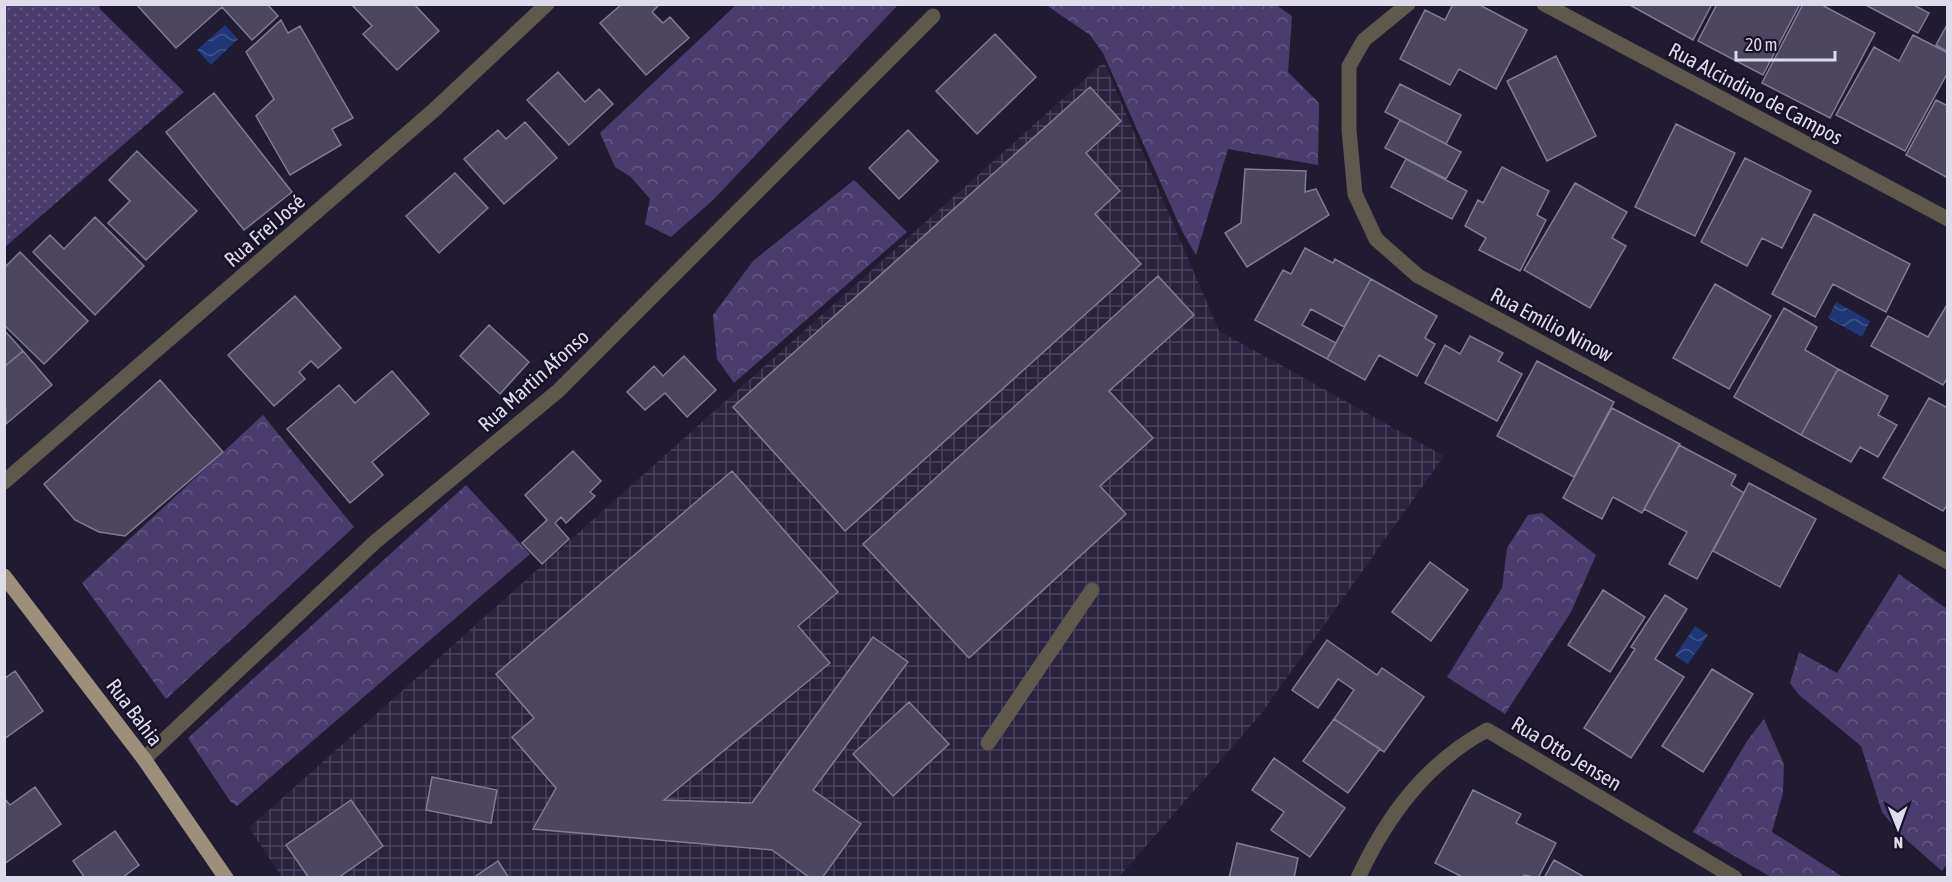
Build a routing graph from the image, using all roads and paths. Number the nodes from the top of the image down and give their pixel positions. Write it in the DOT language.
graph roads {
  1 [pos="547,4"];
  2 [pos="1407,4"];
  3 [pos="1544,4"];
  4 [pos="933,16"];
  5 [pos="1947,219"];
  6 [pos="4,482"];
  7 [pos="1947,562"];
  8 [pos="4,576"];
  9 [pos="1092,591"];
  10 [pos="988,743"];
  11 [pos="144,759"];
  12 [pos="226,878"];
  13 [pos="1358,878"];
  14 [pos="1735,878"];
  1 -- 6 [label="street, Rua Frei José"];
  2 -- 7 [label="street, Rua Emílio Ninow"];
  3 -- 5 [label="street, Rua Alcindino de Campos"];
  4 -- 11 [label="street, Rua Martin Afonso"];
  8 -- 11 [label="main road, Rua Bahia"];
  9 -- 10 [label="street"];
  11 -- 12 [label="main road, Rua Bahia"];
  13 -- 14 [label="street, Rua Otto Jensen"];
}
